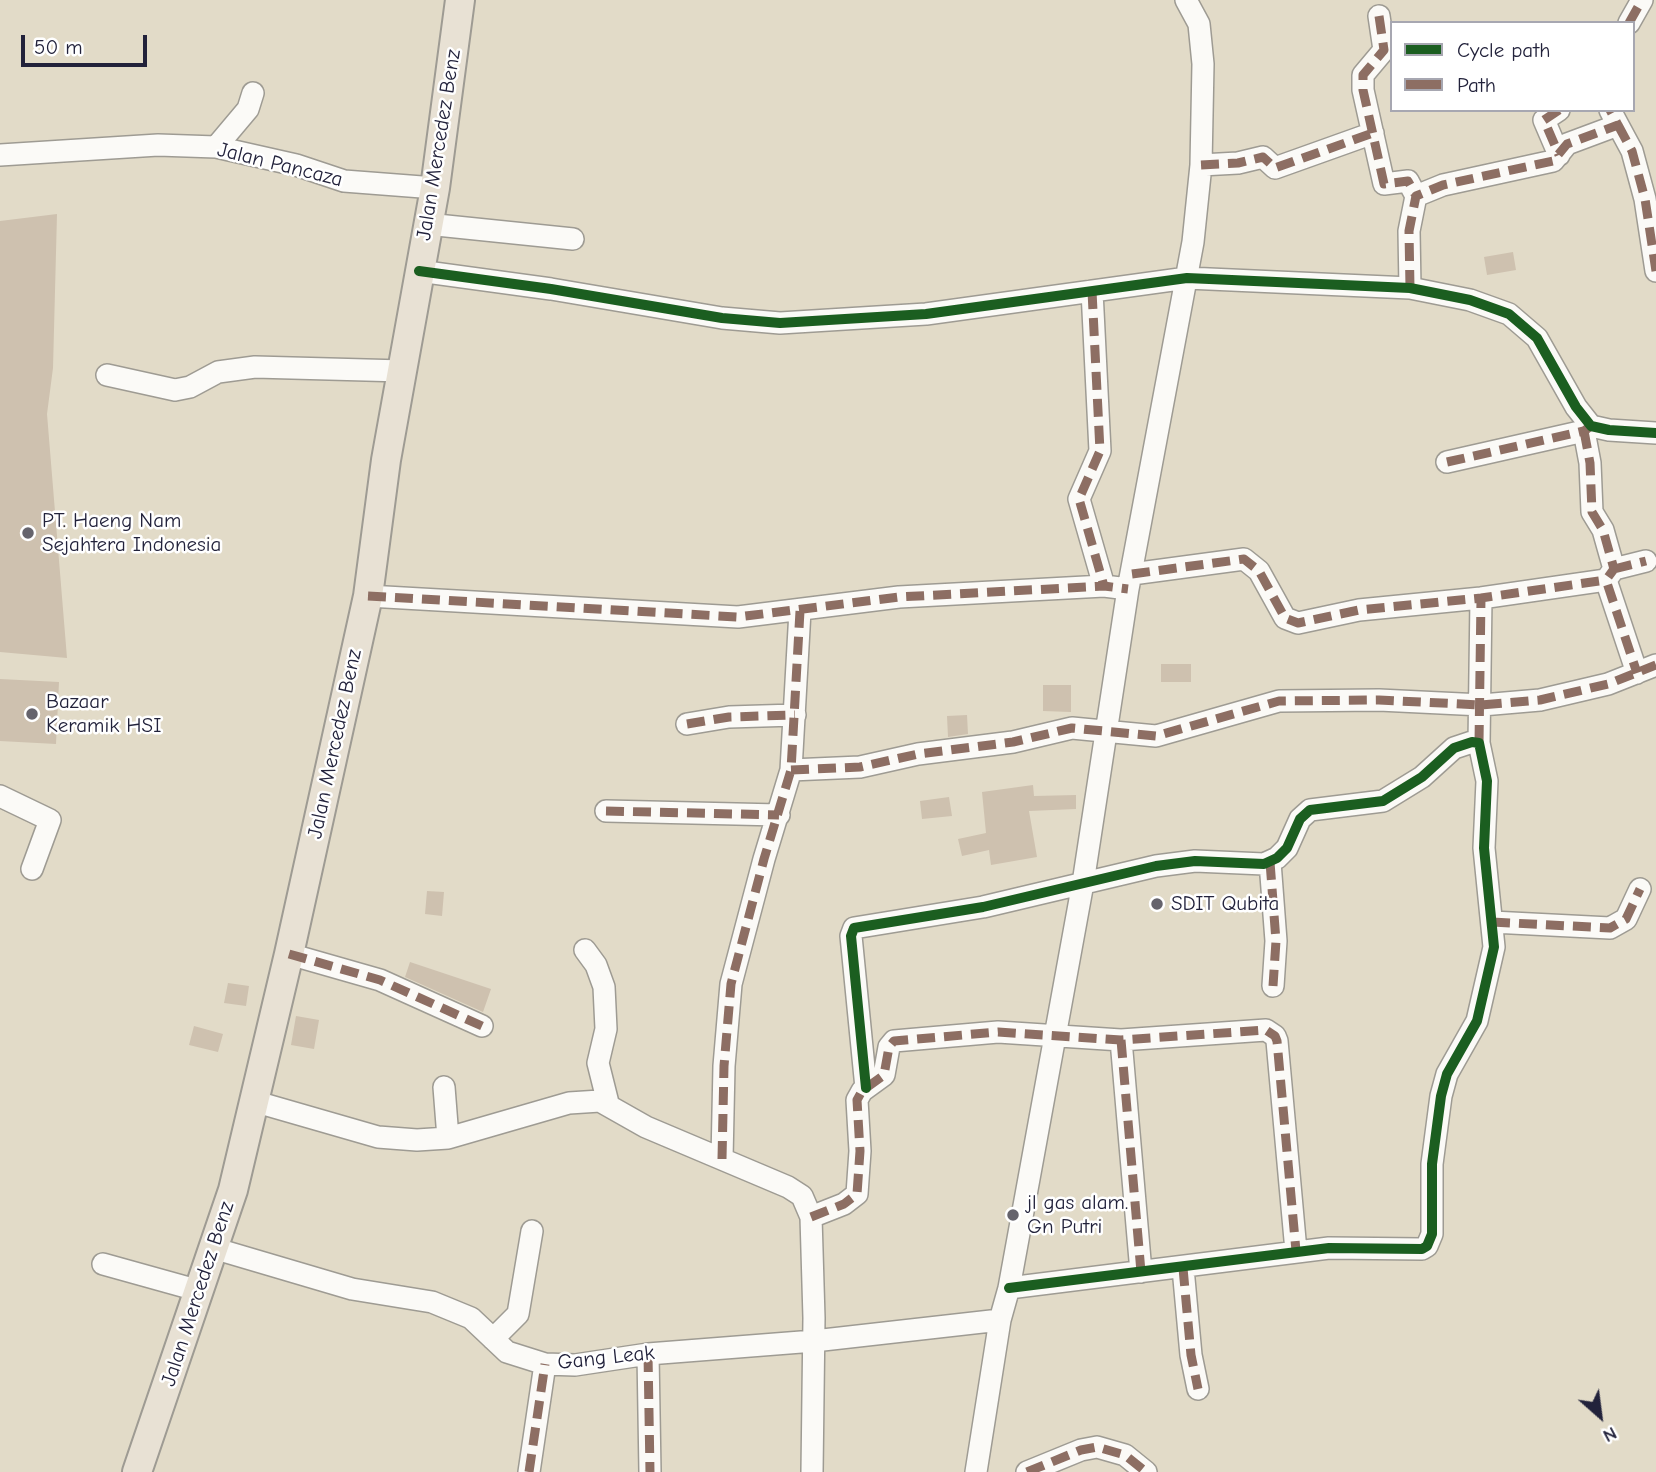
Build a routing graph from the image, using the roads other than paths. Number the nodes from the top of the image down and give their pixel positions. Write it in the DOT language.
graph roads {
  1 [pos="460,0"];
  2 [pos="1186,0"];
  3 [pos="1642,0"];
  4 [pos="1379,16"];
  5 [pos="1630,21"];
  6 [pos="253,93"];
  7 [pos="1556,112"];
  8 [pos="1614,118"];
  9 [pos="1373,133"];
  10 [pos="216,147"];
  11 [pos="0,155"];
  12 [pos="1559,155"];
  13 [pos="1201,165"];
  14 [pos="435,187"];
  15 [pos="1416,196"];
  16 [pos="1650,197"];
  17 [pos="427,224"];
  18 [pos="573,239"];
  19 [pos="419,271"];
  20 [pos="1656,271"];
  21 [pos="1187,278"];
  22 [pos="1410,288"];
  23 [pos="1092,291"];
  24 [pos="403,371"];
  25 [pos="107,375"];
  26 [pos="1587,428"];
  27 [pos="1656,433"];
  28 [pos="1447,462"];
  29 [pos="1646,561"];
  30 [pos="1610,575"];
  31 [pos="1130,582"];
  32 [pos="1104,586"];
  33 [pos="368,596"];
  34 [pos="1481,598"];
  35 [pos="800,611"];
  36 [pos="1647,669"];
  37 [pos="1482,705"];
  38 [pos="795,715"];
  39 [pos="687,724"];
  40 [pos="1105,730"];
  41 [pos="1479,743"];
  42 [pos="791,770"];
  43 [pos="0,796"];
  44 [pos="606,811"];
  45 [pos="779,815"];
  46 [pos="1270,862"];
  47 [pos="32,869"];
  48 [pos="1083,883"];
  49 [pos="1640,889"];
  50 [pos="1492,922"];
  51 [pos="585,950"];
  52 [pos="289,954"];
  53 [pos="1273,986"];
  54 [pos="482,1026"];
  55 [pos="1054,1035"];
  56 [pos="1121,1040"];
  57 [pos="444,1087"];
  58 [pos="866,1088"];
  59 [pos="253,1101"];
  60 [pos="608,1103"];
  61 [pos="448,1138"];
  62 [pos="722,1159"];
  63 [pos="811,1217"];
  64 [pos="532,1231"];
  65 [pos="213,1248"];
  66 [pos="1296,1251"];
  67 [pos="103,1264"];
  68 [pos="1183,1268"];
  69 [pos="1141,1272"];
  70 [pos="1009,1288"];
  71 [pos="200,1291"];
  72 [pos="1000,1320"];
  73 [pos="493,1339"];
  74 [pos="814,1342"];
  75 [pos="649,1354"];
  76 [pos="545,1364"];
  77 [pos="1198,1389"];
  78 [pos="137,1472"];
  79 [pos="529,1472"];
  80 [pos="650,1472"];
  81 [pos="812,1472"];
  82 [pos="976,1472"];
  83 [pos="1027,1472"];
  84 [pos="1146,1472"];
  1 -- 14 [label="main road, Jalan Mercedez Benz"];
  2 -- 13 [label="street"];
  3 -- 5 [label="street"];
  4 -- 9 [label="street"];
  6 -- 10 [label="street"];
  7 -- 12 [label="street"];
  8 -- 12 [label="street"];
  8 -- 16 [label="street"];
  9 -- 13 [label="street"];
  9 -- 15 [label="street"];
  10 -- 11 [label="street, Jalan Pancaza"];
  10 -- 14 [label="street, Jalan Pancaza"];
  12 -- 15 [label="street"];
  13 -- 21 [label="street"];
  14 -- 17 [label="main road, Jalan Mercedez Benz"];
  15 -- 22 [label="street"];
  16 -- 20 [label="street"];
  17 -- 18 [label="street"];
  17 -- 19 [label="main road, Jalan Mercedez Benz"];
  19 -- 23 [label="street"];
  19 -- 24 [label="main road, Jalan Mercedez Benz"];
  21 -- 22 [label="street"];
  21 -- 23 [label="street"];
  21 -- 31 [label="street"];
  22 -- 26 [label="street"];
  23 -- 32 [label="street"];
  24 -- 25 [label="street"];
  24 -- 33 [label="main road, Jalan Mercedez Benz"];
  26 -- 27 [label="street"];
  26 -- 28 [label="street"];
  26 -- 30 [label="street"];
  29 -- 30 [label="street"];
  30 -- 34 [label="street"];
  30 -- 36 [label="street"];
  31 -- 32 [label="street"];
  31 -- 34 [label="street"];
  31 -- 40 [label="street"];
  32 -- 35 [label="street"];
  33 -- 35 [label="street"];
  33 -- 52 [label="main road, Jalan Mercedez Benz"];
  34 -- 37 [label="street"];
  35 -- 38 [label="street"];
  36 -- 37 [label="street"];
  37 -- 40 [label="street"];
  37 -- 41 [label="street"];
  38 -- 39 [label="street"];
  38 -- 42 [label="street"];
  40 -- 42 [label="street"];
  40 -- 48 [label="street"];
  41 -- 46 [label="street"];
  41 -- 50 [label="street"];
  42 -- 45 [label="street"];
  43 -- 47 [label="street"];
  44 -- 45 [label="street"];
  45 -- 62 [label="street"];
  46 -- 48 [label="street"];
  46 -- 53 [label="street"];
  48 -- 55 [label="street"];
  48 -- 58 [label="street"];
  49 -- 50 [label="street"];
  50 -- 66 [label="street"];
  51 -- 60 [label="street"];
  52 -- 54 [label="street"];
  52 -- 59 [label="main road, Jalan Mercedez Benz"];
  55 -- 56 [label="street"];
  55 -- 58 [label="street"];
  55 -- 70 [label="street"];
  56 -- 66 [label="street"];
  56 -- 69 [label="street"];
  57 -- 61 [label="street"];
  58 -- 63 [label="street"];
  59 -- 61 [label="street"];
  59 -- 65 [label="main road, Jalan Mercedez Benz"];
  60 -- 61 [label="street"];
  60 -- 62 [label="street"];
  62 -- 63 [label="street"];
  63 -- 74 [label="street"];
  64 -- 73 [label="street"];
  65 -- 71 [label="main road, Jalan Mercedez Benz"];
  65 -- 73 [label="street, Gang Leak"];
  66 -- 68 [label="street"];
  67 -- 71 [label="street"];
  68 -- 69 [label="street"];
  68 -- 77 [label="street"];
  69 -- 70 [label="street"];
  70 -- 72 [label="street"];
  71 -- 78 [label="main road, Jalan Mercedez Benz"];
  72 -- 74 [label="street, Gang Leak"];
  72 -- 82 [label="street"];
  73 -- 76 [label="street, Gang Leak"];
  74 -- 75 [label="street, Gang Leak"];
  74 -- 81 [label="street"];
  75 -- 76 [label="street, Gang Leak"];
  75 -- 80 [label="street"];
  76 -- 79 [label="street"];
  83 -- 84 [label="street"];
}
